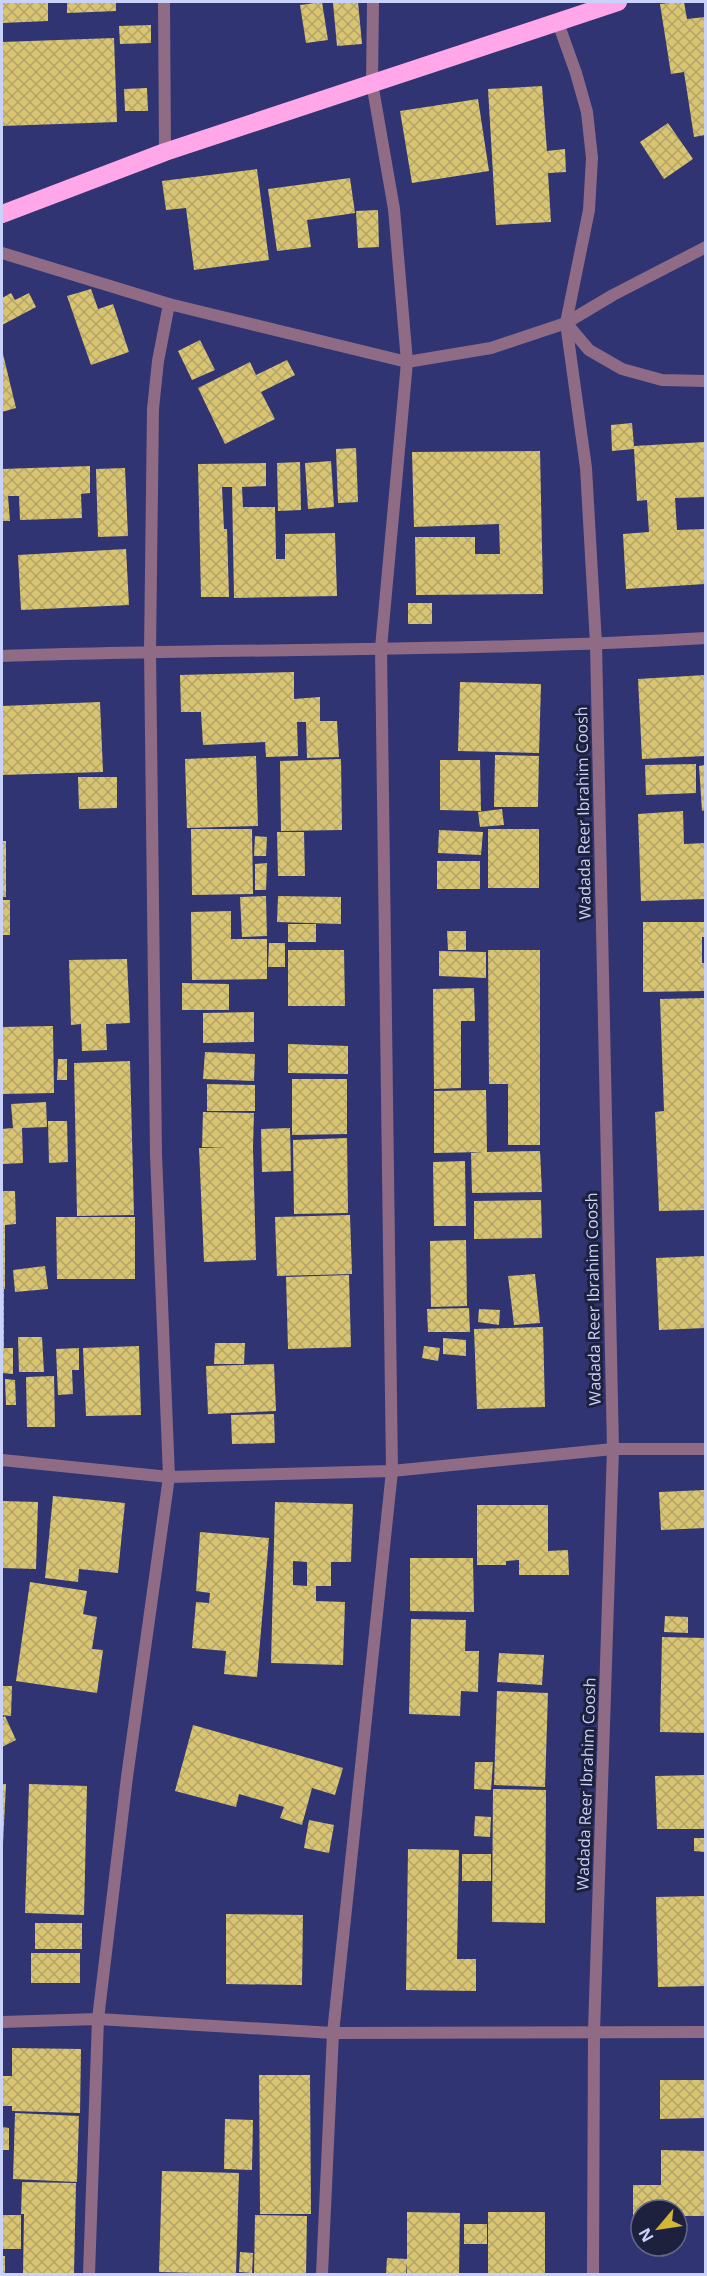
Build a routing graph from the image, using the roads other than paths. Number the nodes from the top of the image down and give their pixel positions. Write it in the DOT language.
graph roads {
  1 [pos="164,2"];
  2 [pos="373,2"];
  3 [pos="618,2"];
  4 [pos="557,20"];
  5 [pos="372,83"];
  6 [pos="165,152"];
  7 [pos="2,214"];
  8 [pos="705,247"];
  9 [pos="2,253"];
  10 [pos="169,304"];
  11 [pos="566,323"];
  12 [pos="407,362"];
  13 [pos="705,381"];
  14 [pos="705,638"];
  15 [pos="596,644"];
  16 [pos="381,648"];
  17 [pos="150,651"];
  18 [pos="2,656"];
  19 [pos="613,1449"];
  20 [pos="705,1449"];
  21 [pos="2,1460"];
  22 [pos="392,1471"];
  23 [pos="169,1477"];
  24 [pos="98,2019"];
  25 [pos="2,2022"];
  26 [pos="594,2031"];
  27 [pos="705,2032"];
  28 [pos="333,2033"];
  29 [pos="89,2274"];
  30 [pos="322,2274"];
  31 [pos="593,2274"];
  1 -- 6 [label="street"];
  2 -- 5 [label="street"];
  3 -- 4 [label="highway"];
  4 -- 5 [label="highway"];
  4 -- 11 [label="street, Wadada Reer Ibrahim Coosh"];
  5 -- 6 [label="highway"];
  5 -- 12 [label="street"];
  6 -- 7 [label="highway"];
  8 -- 11 [label="street"];
  9 -- 10 [label="street"];
  10 -- 12 [label="street"];
  10 -- 17 [label="street"];
  11 -- 12 [label="street"];
  11 -- 13 [label="street"];
  11 -- 15 [label="street, Wadada Reer Ibrahim Coosh"];
  12 -- 16 [label="street"];
  14 -- 15 [label="street"];
  15 -- 16 [label="street"];
  15 -- 19 [label="street, Wadada Reer Ibrahim Coosh"];
  16 -- 17 [label="street"];
  16 -- 22 [label="street"];
  17 -- 18 [label="street"];
  17 -- 23 [label="street"];
  19 -- 20 [label="street"];
  19 -- 22 [label="street"];
  19 -- 26 [label="street, Wadada Reer Ibrahim Coosh"];
  21 -- 23 [label="street"];
  22 -- 23 [label="street"];
  22 -- 28 [label="street"];
  23 -- 24 [label="street"];
  24 -- 25 [label="street"];
  24 -- 28 [label="street"];
  24 -- 29 [label="street"];
  26 -- 27 [label="street"];
  26 -- 28 [label="street"];
  26 -- 31 [label="street, Wadada Reer Ibrahim Coosh"];
  28 -- 30 [label="street"];
}
